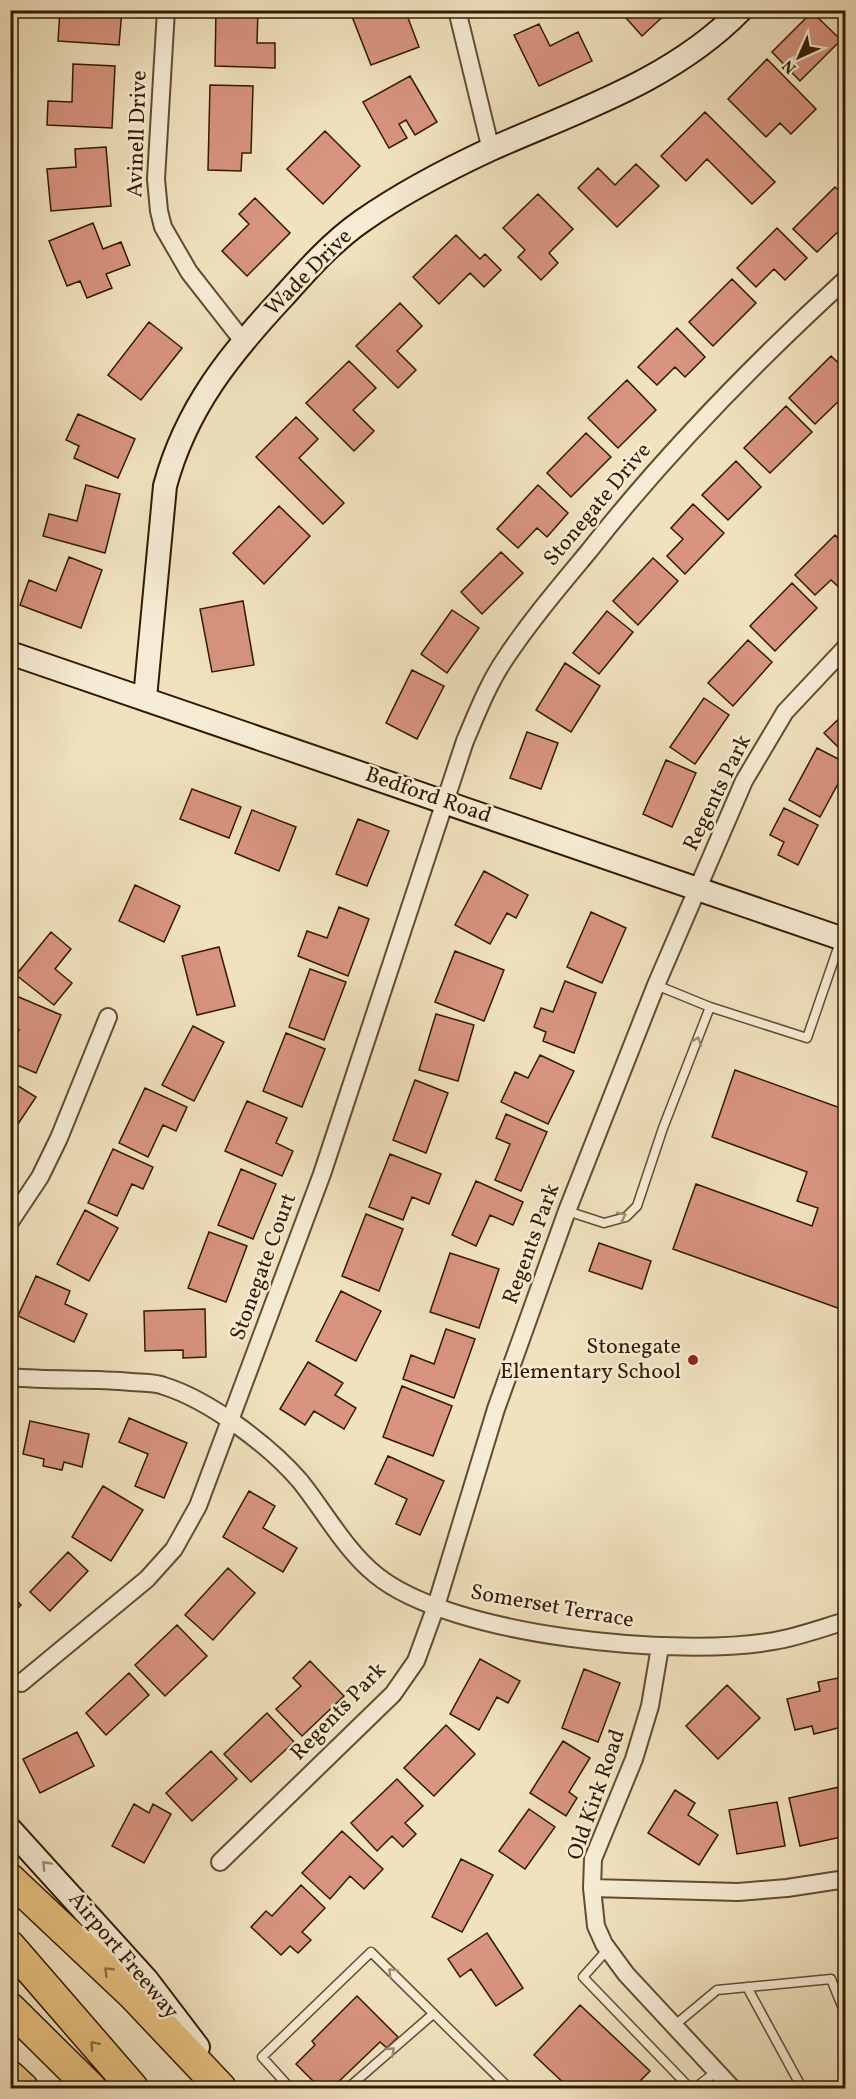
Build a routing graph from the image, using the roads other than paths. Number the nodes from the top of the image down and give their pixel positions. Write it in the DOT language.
graph roads {
  1 [pos="166,10"];
  2 [pos="457,10"];
  3 [pos="741,10"];
  4 [pos="491,150"];
  5 [pos="846,279"];
  6 [pos="243,340"];
  7 [pos="846,647"];
  8 [pos="10,653"];
  9 [pos="145,698"];
  10 [pos="446,802"];
  11 [pos="697,889"];
  12 [pos="843,939"];
  13 [pos="656,986"];
  14 [pos="710,1008"];
  15 [pos="108,1017"];
  16 [pos="567,1211"];
  17 [pos="10,1222"];
  18 [pos="10,1377"];
  19 [pos="231,1422"];
  20 [pos="436,1606"];
  21 [pos="846,1621"];
  22 [pos="660,1647"];
  23 [pos="21,1683"];
  24 [pos="10,1829"];
  25 [pos="220,1862"];
  26 [pos="10,1879"];
  27 [pos="846,1879"];
  28 [pos="592,1888"];
  29 [pos="10,1946"];
  30 [pos="608,1949"];
  31 [pos="747,1987"];
  32 [pos="10,2008"];
  33 [pos="433,2014"];
  34 [pos="846,2016"];
  35 [pos="675,2025"];
  36 [pos="717,2071"];
  37 [pos="10,2076"];
  38 [pos="23,2088"];
  39 [pos="91,2088"];
  40 [pos="133,2088"];
  41 [pos="221,2088"];
  42 [pos="230,2088"];
  43 [pos="290,2088"];
  44 [pos="348,2088"];
  45 [pos="510,2088"];
  46 [pos="690,2088"];
  47 [pos="695,2088"];
  48 [pos="732,2088"];
  49 [pos="802,2088"];
  1 -- 6 [label="street, Avinell Drive"];
  2 -- 4 [label="street"];
  3 -- 4 [label="main road, Wade Drive"];
  4 -- 6 [label="main road, Wade Drive"];
  5 -- 10 [label="street, Stonegate Drive"];
  6 -- 9 [label="main road, Wade Drive"];
  7 -- 11 [label="street, Regents Park"];
  8 -- 9 [label="main road, Bedford Road"];
  9 -- 10 [label="main road, Bedford Road"];
  10 -- 11 [label="main road, Bedford Road"];
  10 -- 19 [label="street, Stonegate Court"];
  11 -- 12 [label="main road, Bedford Road"];
  11 -- 13 [label="street, Regents Park"];
  12 -- 14 [label="lane"];
  13 -- 14 [label="lane"];
  13 -- 16 [label="street, Regents Park"];
  16 -- 14 [label="lane, one-way"];
  15 -- 17 [label="street"];
  16 -- 20 [label="street, Regents Park"];
  18 -- 19 [label="street, Somerset Terrace"];
  19 -- 20 [label="street, Somerset Terrace"];
  19 -- 23 [label="street, Stonegate Court"];
  20 -- 22 [label="street, Somerset Terrace"];
  20 -- 25 [label="street, Regents Park"];
  21 -- 22 [label="street, Somerset Terrace"];
  22 -- 28 [label="street, Old Kirk Road"];
  42 -- 24 [label="main road, Airport Freeway, one-way"];
  41 -- 26 [label="highway, one-way"];
  27 -- 28 [label="street"];
  28 -- 30 [label="street, Old Kirk Road"];
  40 -- 29 [label="highway, one-way"];
  30 -- 35 [label="street, Old Kirk Road"];
  30 -- 46 [label="lane"];
  31 -- 34 [label="lane"];
  31 -- 35 [label="lane"];
  31 -- 49 [label="lane"];
  32 -- 39 [label="highway"];
  33 -- 43 [label="lane, one-way"];
  44 -- 33 [label="lane, one-way"];
  33 -- 45 [label="lane"];
  35 -- 36 [label="street, Old Kirk Road"];
  36 -- 47 [label="lane"];
  36 -- 48 [label="street, Old Kirk Road"];
  37 -- 38 [label="highway"];
}
